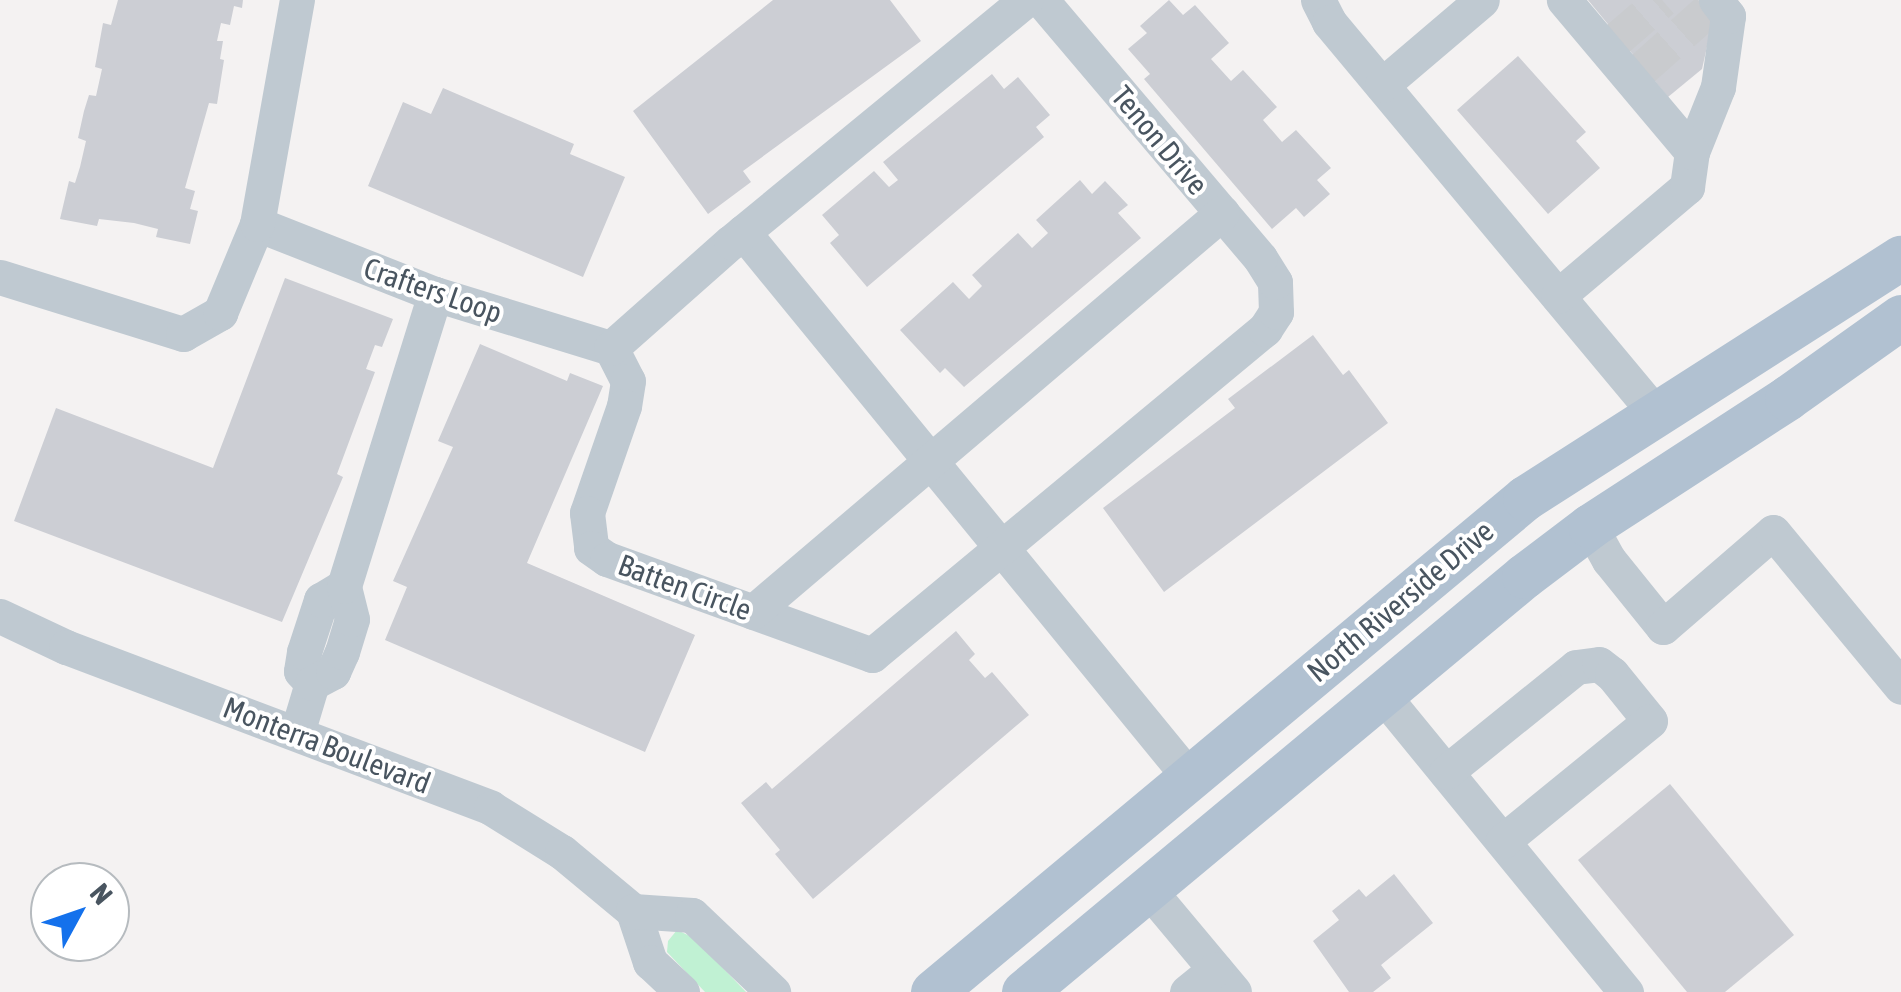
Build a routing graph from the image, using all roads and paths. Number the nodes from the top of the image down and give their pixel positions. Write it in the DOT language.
graph roads {
  1 [pos="297,0"];
  2 [pos="1026,0"];
  3 [pos="1041,0"];
  4 [pos="1318,0"];
  5 [pos="1482,0"];
  6 [pos="1570,2"];
  7 [pos="1714,4"];
  8 [pos="1382,85"];
  9 [pos="1692,152"];
  10 [pos="1222,213"];
  11 [pos="257,224"];
  12 [pos="743,232"];
  13 [pos="1901,258"];
  14 [pos="0,277"];
  15 [pos="1276,282"];
  16 [pos="435,294"];
  17 [pos="1558,296"];
  18 [pos="1901,317"];
  19 [pos="611,348"];
  20 [pos="1656,414"];
  21 [pos="934,462"];
  22 [pos="1590,526"];
  23 [pos="1002,546"];
  24 [pos="754,612"];
  25 [pos="0,616"];
  26 [pos="1901,687"];
  27 [pos="1382,694"];
  28 [pos="297,733"];
  29 [pos="1446,772"];
  30 [pos="1189,777"];
  31 [pos="1503,841"];
  32 [pos="1148,889"];
  33 [pos="634,911"];
  34 [pos="1225,981"];
  35 [pos="682,992"];
  36 [pos="773,992"];
  37 [pos="933,992"];
  38 [pos="1024,992"];
  39 [pos="1187,992"];
  40 [pos="1626,992"];
  1 -- 11 [label="street"];
  2 -- 12 [label="street"];
  3 -- 10 [label="street, Tenon Drive"];
  4 -- 8 [label="street"];
  5 -- 8 [label="street"];
  6 -- 9 [label="street"];
  7 -- 9 [label="street"];
  8 -- 17 [label="street"];
  9 -- 17 [label="street"];
  10 -- 15 [label="street, Tenon Drive"];
  10 -- 21 [label="street"];
  11 -- 14 [label="street"];
  11 -- 16 [label="street, Crafters Loop"];
  12 -- 19 [label="street"];
  12 -- 21 [label="street"];
  13 -- 20 [label="main road, North Riverside Drive"];
  15 -- 23 [label="street, Batten Circle"];
  16 -- 19 [label="street, Crafters Loop"];
  16 -- 28 [label="street"];
  17 -- 20 [label="street"];
  18 -- 22 [label="main road, North Riverside Drive"];
  19 -- 24 [label="street, Batten Circle"];
  20 -- 30 [label="main road, North Riverside Drive"];
  21 -- 23 [label="street"];
  21 -- 24 [label="street"];
  22 -- 26 [label="street"];
  22 -- 27 [label="main road, North Riverside Drive"];
  23 -- 24 [label="street, Batten Circle"];
  23 -- 30 [label="street"];
  25 -- 28 [label="street, Monterra Boulevard"];
  27 -- 29 [label="street"];
  27 -- 32 [label="main road, North Riverside Drive"];
  28 -- 33 [label="street, Monterra Boulevard"];
  29 -- 31 [label="street"];
  29 -- 31 [label="street"];
  30 -- 37 [label="main road, North Riverside Drive"];
  31 -- 40 [label="street"];
  32 -- 34 [label="street"];
  32 -- 38 [label="main road, North Riverside Drive"];
  33 -- 35 [label="street"];
  33 -- 36 [label="street"];
  34 -- 39 [label="street"];
}
